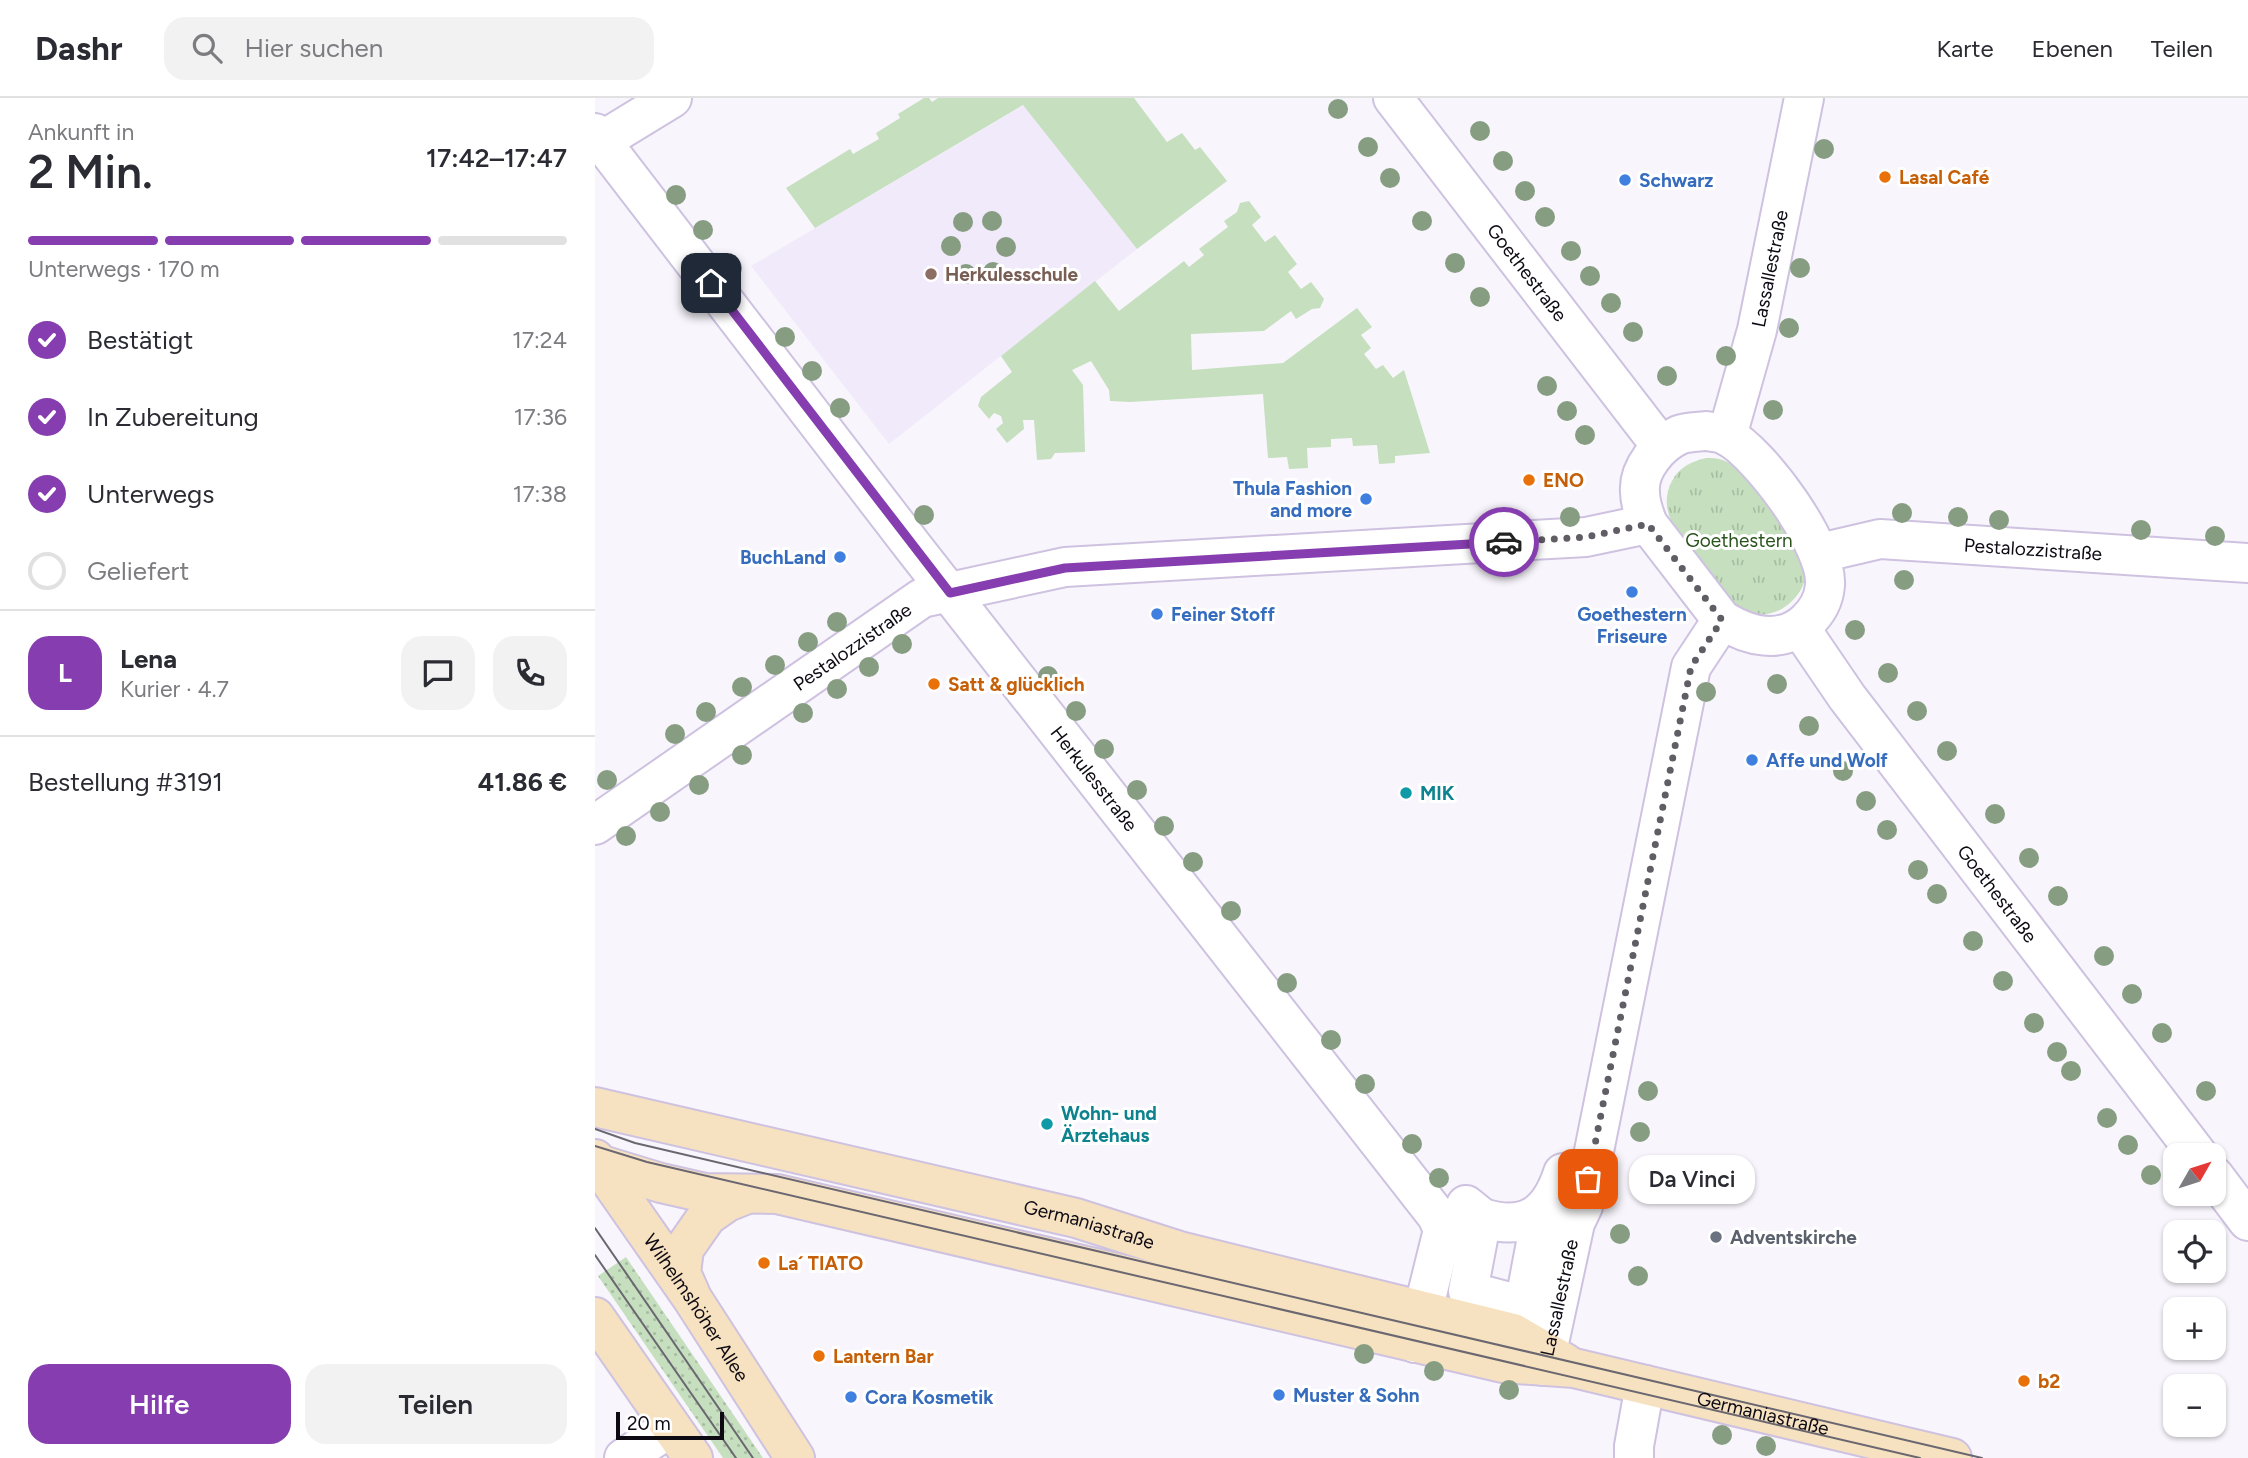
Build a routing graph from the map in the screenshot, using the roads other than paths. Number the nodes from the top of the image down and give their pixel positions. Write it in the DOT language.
graph roads {
  1 [pos="672,98"];
  2 [pos="1393,98"];
  3 [pos="1804,98"];
  4 [pos="597,140"];
  5 [pos="1727,436"];
  6 [pos="1661,446"];
  7 [pos="1648,524"];
  8 [pos="1820,553"];
  9 [pos="2248,563"];
  10 [pos="950,593"];
  11 [pos="1722,620"];
  12 [pos="1800,628"];
  13 [pos="595,825"];
  14 [pos="595,1108"];
  15 [pos="2189,1143"];
  16 [pos="596,1162"];
  17 [pos="1563,1173"];
  18 [pos="2226,1192"];
  19 [pos="748,1194"];
  20 [pos="1542,1211"];
  21 [pos="2248,1221"];
  22 [pos="692,1298"];
  23 [pos="1439,1308"];
  24 [pos="595,1317"];
  25 [pos="1555,1362"];
  26 [pos="1645,1385"];
  27 [pos="671,1427"];
  28 [pos="624,1458"];
  29 [pos="693,1458"];
  30 [pos="796,1458"];
  31 [pos="1634,1458"];
  32 [pos="1952,1458"];
  1 -- 4 [label="street"];
  2 -- 6 [label="street, Goethestraße"];
  3 -- 5 [label="street, Lassallestraße"];
  4 -- 10 [label="street, Herkulesstraße"];
  5 -- 6 [label="street"];
  5 -- 8 [label="street"];
  6 -- 7 [label="street"];
  7 -- 10 [label="street, Pestalozzistraße"];
  7 -- 11 [label="street"];
  8 -- 9 [label="street, Pestalozzistraße"];
  8 -- 12 [label="street"];
  10 -- 13 [label="street, Pestalozzistraße"];
  10 -- 23 [label="street, Herkulesstraße"];
  11 -- 12 [label="street"];
  11 -- 25 [label="street, Lassallestraße"];
  12 -- 15 [label="street, Goethestraße"];
  14 -- 23 [label="street, Germaniastraße"];
  16 -- 19 [label="street, Germaniastraße"];
  16 -- 22 [label="street, Wilhelmshöher Allee"];
  17 -- 20 [label="street"];
  18 -- 21 [label="street"];
  19 -- 22 [label="street, Germaniastraße"];
  19 -- 23 [label="street, Germaniastraße"];
  20 -- 23 [label="street"];
  20 -- 23 [label="street"];
  22 -- 30 [label="street, Wilhelmshöher Allee"];
  23 -- 25 [label="street, Germaniastraße"];
  24 -- 27 [label="street"];
  25 -- 26 [label="street, Germaniastraße"];
  26 -- 31 [label="street"];
  26 -- 32 [label="street, Germaniastraße"];
  27 -- 28 [label="street"];
  27 -- 29 [label="street"];
}
